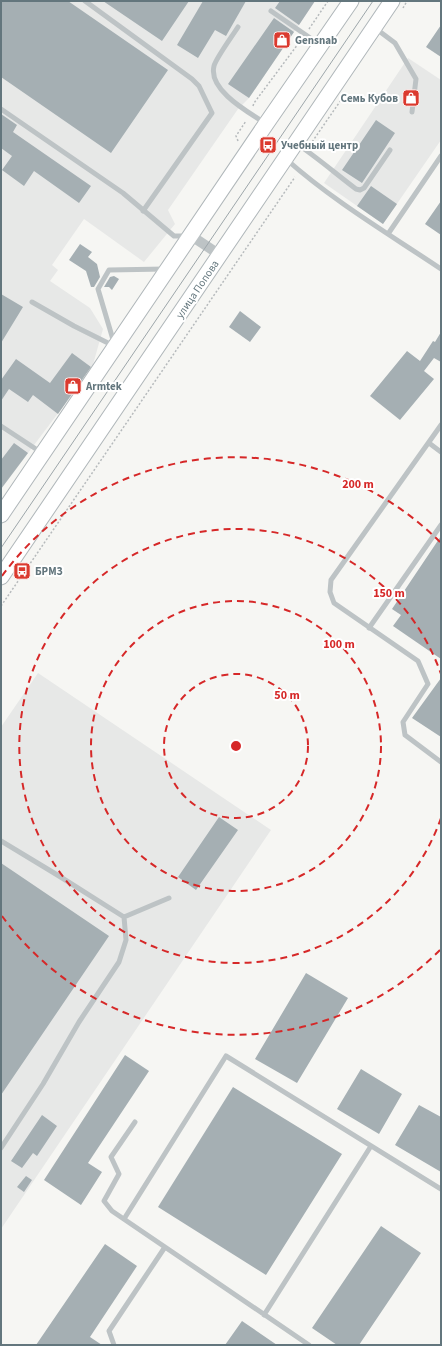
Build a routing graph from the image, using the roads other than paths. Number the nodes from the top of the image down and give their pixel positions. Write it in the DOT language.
graph roads {
  1 [pos="85,1"];
  2 [pos="351,1"];
  3 [pos="392,1"];
  4 [pos="271,11"];
  5 [pos="238,27"];
  6 [pos="374,27"];
  7 [pos="321,45"];
  8 [pos="1,109"];
  9 [pos="412,112"];
  10 [pos="266,124"];
  11 [pos="301,147"];
  12 [pos="390,150"];
  13 [pos="441,156"];
  14 [pos="286,159"];
  15 [pos="143,211"];
  16 [pos="388,234"];
  17 [pos="190,235"];
  18 [pos="220,255"];
  19 [pos="168,269"];
  20 [pos="441,269"];
  21 [pos="32,302"];
  22 [pos="115,346"];
  23 [pos="441,425"];
  24 [pos="1,426"];
  25 [pos="428,443"];
  26 [pos="441,452"];
  27 [pos="42,454"];
  28 [pos="1,515"];
  29 [pos="441,524"];
  30 [pos="1,577"];
  31 [pos="369,628"];
  32 [pos="441,762"];
  33 [pos="1,841"];
  34 [pos="169,898"];
  35 [pos="124,917"];
  36 [pos="135,1122"];
  37 [pos="372,1146"];
  38 [pos="1,1148"];
  39 [pos="441,1189"];
  40 [pos="124,1219"];
  41 [pos="165,1247"];
  42 [pos="264,1314"];
  43 [pos="114,1345"];
  44 [pos="309,1345"];
  1 -- 15 [label="lane"];
  2 -- 7 [label="main road"];
  3 -- 6 [label="main road, улица Попова"];
  4 -- 7 [label="lane"];
  5 -- 10 [label="lane"];
  6 -- 9 [label="lane"];
  6 -- 11 [label="main road, улица Попова"];
  7 -- 10 [label="main road"];
  8 -- 15 [label="lane"];
  10 -- 17 [label="main road"];
  11 -- 12 [label="lane"];
  11 -- 14 [label="main road, улица Попова"];
  13 -- 16 [label="lane"];
  14 -- 16 [label="lane"];
  14 -- 18 [label="main road, улица Попова"];
  15 -- 17 [label="lane"];
  16 -- 20 [label="lane"];
  17 -- 18 [label="street"];
  17 -- 19 [label="main road"];
  18 -- 30 [label="main road, улица Попова"];
  19 -- 22 [label="main road"];
  19 -- 22 [label="lane"];
  21 -- 22 [label="lane"];
  22 -- 27 [label="main road"];
  23 -- 25 [label="lane"];
  24 -- 27 [label="lane"];
  25 -- 26 [label="lane"];
  25 -- 31 [label="lane"];
  27 -- 28 [label="main road"];
  29 -- 31 [label="lane"];
  31 -- 32 [label="lane"];
  33 -- 35 [label="lane"];
  34 -- 35 [label="lane"];
  35 -- 38 [label="lane"];
  36 -- 40 [label="lane"];
  37 -- 39 [label="lane"];
  37 -- 40 [label="lane"];
  37 -- 42 [label="lane"];
  40 -- 41 [label="lane"];
  41 -- 42 [label="lane"];
  41 -- 43 [label="lane"];
  42 -- 44 [label="lane"];
}
